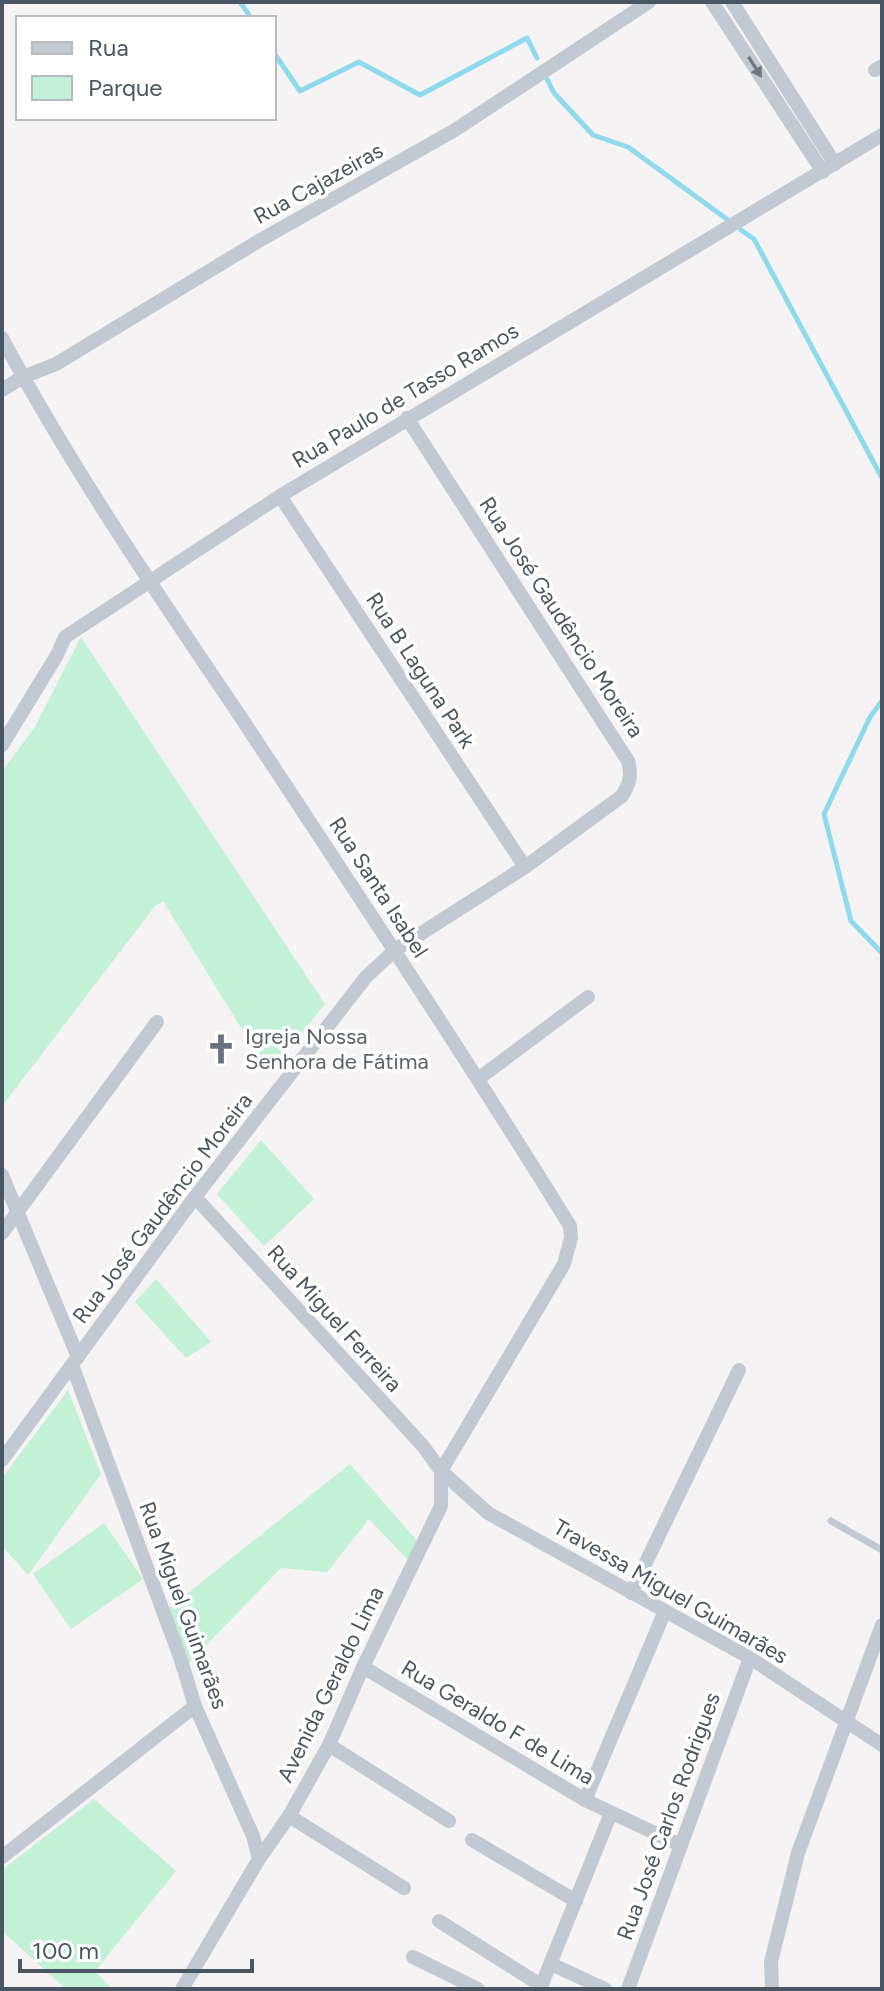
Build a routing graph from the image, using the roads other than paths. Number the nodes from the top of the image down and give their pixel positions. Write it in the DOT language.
graph roads {
  1 [pos="649,2"];
  2 [pos="712,2"];
  3 [pos="732,2"];
  4 [pos="882,135"];
  5 [pos="829,168"];
  6 [pos="2,338"];
  7 [pos="23,377"];
  8 [pos="2,390"];
  9 [pos="407,418"];
  10 [pos="280,496"];
  11 [pos="149,580"];
  12 [pos="2,745"];
  13 [pos="525,867"];
  14 [pos="395,950"];
  15 [pos="588,997"];
  16 [pos="157,1022"];
  17 [pos="478,1079"];
  18 [pos="2,1175"];
  19 [pos="195,1197"];
  20 [pos="17,1212"];
  21 [pos="2,1233"];
  22 [pos="75,1361"];
  23 [pos="739,1370"];
  24 [pos="2,1460"];
  25 [pos="441,1471"];
  26 [pos="831,1521"];
  27 [pos="882,1550"];
  28 [pos="631,1593"];
  29 [pos="665,1611"];
  30 [pos="882,1625"];
  31 [pos="750,1658"];
  32 [pos="363,1667"];
  33 [pos="195,1706"];
  34 [pos="846,1722"];
  35 [pos="329,1745"];
  36 [pos="882,1745"];
  37 [pos="585,1800"];
  38 [pos="611,1813"];
  39 [pos="289,1816"];
  40 [pos="449,1821"];
  41 [pos="472,1840"];
  42 [pos="680,1845"];
  43 [pos="2,1857"];
  44 [pos="259,1859"];
  45 [pos="404,1888"];
  46 [pos="576,1901"];
  47 [pos="439,1921"];
  48 [pos="413,1957"];
  49 [pos="551,1964"];
  50 [pos="541,1988"];
  51 [pos="182,1989"];
  52 [pos="478,1989"];
  53 [pos="605,1989"];
  54 [pos="628,1989"];
  55 [pos="772,1989"];
  1 -- 7 [label="street, Rua Cajazeiras"];
  2 -- 5 [label="street, one-way"];
  3 -- 5 [label="street"];
  4 -- 5 [label="street, Rua Paulo de Tasso Ramos"];
  5 -- 9 [label="street, Rua Paulo de Tasso Ramos"];
  6 -- 7 [label="street, Rua Santa Isabel"];
  7 -- 8 [label="street, Rua Cajazeiras"];
  7 -- 11 [label="street, Rua Santa Isabel"];
  9 -- 10 [label="street, Rua Paulo de Tasso Ramos"];
  9 -- 13 [label="street, Rua José Gaudêncio Moreira"];
  10 -- 11 [label="street, Rua Paulo de Tasso Ramos"];
  10 -- 13 [label="street, Rua B Laguna Park"];
  11 -- 12 [label="street, Rua Paulo de Tasso Ramos"];
  11 -- 14 [label="street, Rua Santa Isabel"];
  13 -- 14 [label="street, Rua José Gaudêncio Moreira"];
  14 -- 17 [label="street, Rua Santa Isabel"];
  14 -- 19 [label="street, Rua José Gaudêncio Moreira"];
  15 -- 17 [label="street"];
  16 -- 20 [label="street"];
  17 -- 25 [label="street, Rua Santa Isabel"];
  18 -- 20 [label="street, Rua Miguel Guimarães"];
  19 -- 22 [label="street, Rua José Gaudêncio Moreira"];
  19 -- 25 [label="street, Rua Miguel Ferreira"];
  20 -- 21 [label="street"];
  20 -- 22 [label="street, Rua Miguel Guimarães"];
  22 -- 24 [label="street, Rua José Gaudêncio Moreira"];
  22 -- 33 [label="street, Rua Miguel Guimarães"];
  23 -- 28 [label="street"];
  25 -- 28 [label="street, Travessa Miguel Guimarães"];
  25 -- 32 [label="street, Avenida Geraldo Lima"];
  26 -- 27 [label="lane"];
  28 -- 29 [label="street, Travessa Miguel Guimarães"];
  29 -- 31 [label="street, Travessa Miguel Guimarães"];
  29 -- 37 [label="street"];
  30 -- 34 [label="street"];
  31 -- 34 [label="street, Travessa Miguel Guimarães"];
  31 -- 42 [label="street, Rua José Carlos Rodrigues"];
  32 -- 35 [label="street, Avenida Geraldo Lima"];
  32 -- 37 [label="street, Rua Geraldo F de Lima"];
  33 -- 43 [label="street"];
  33 -- 44 [label="street, Rua Miguel Guimarães"];
  34 -- 36 [label="street, Travessa Miguel Guimarães"];
  34 -- 55 [label="street"];
  35 -- 39 [label="street, Avenida Geraldo Lima"];
  35 -- 40 [label="street"];
  37 -- 38 [label="street, Rua Geraldo F de Lima"];
  38 -- 42 [label="street, Rua Geraldo F de Lima"];
  38 -- 46 [label="street"];
  39 -- 44 [label="street, Avenida Geraldo Lima"];
  39 -- 45 [label="street"];
  41 -- 46 [label="street"];
  42 -- 54 [label="street, Rua José Carlos Rodrigues"];
  44 -- 51 [label="street, Avenida Geraldo Lima"];
  46 -- 49 [label="street"];
  47 -- 50 [label="street"];
  48 -- 52 [label="street"];
  49 -- 50 [label="street"];
  49 -- 53 [label="street"];
}
